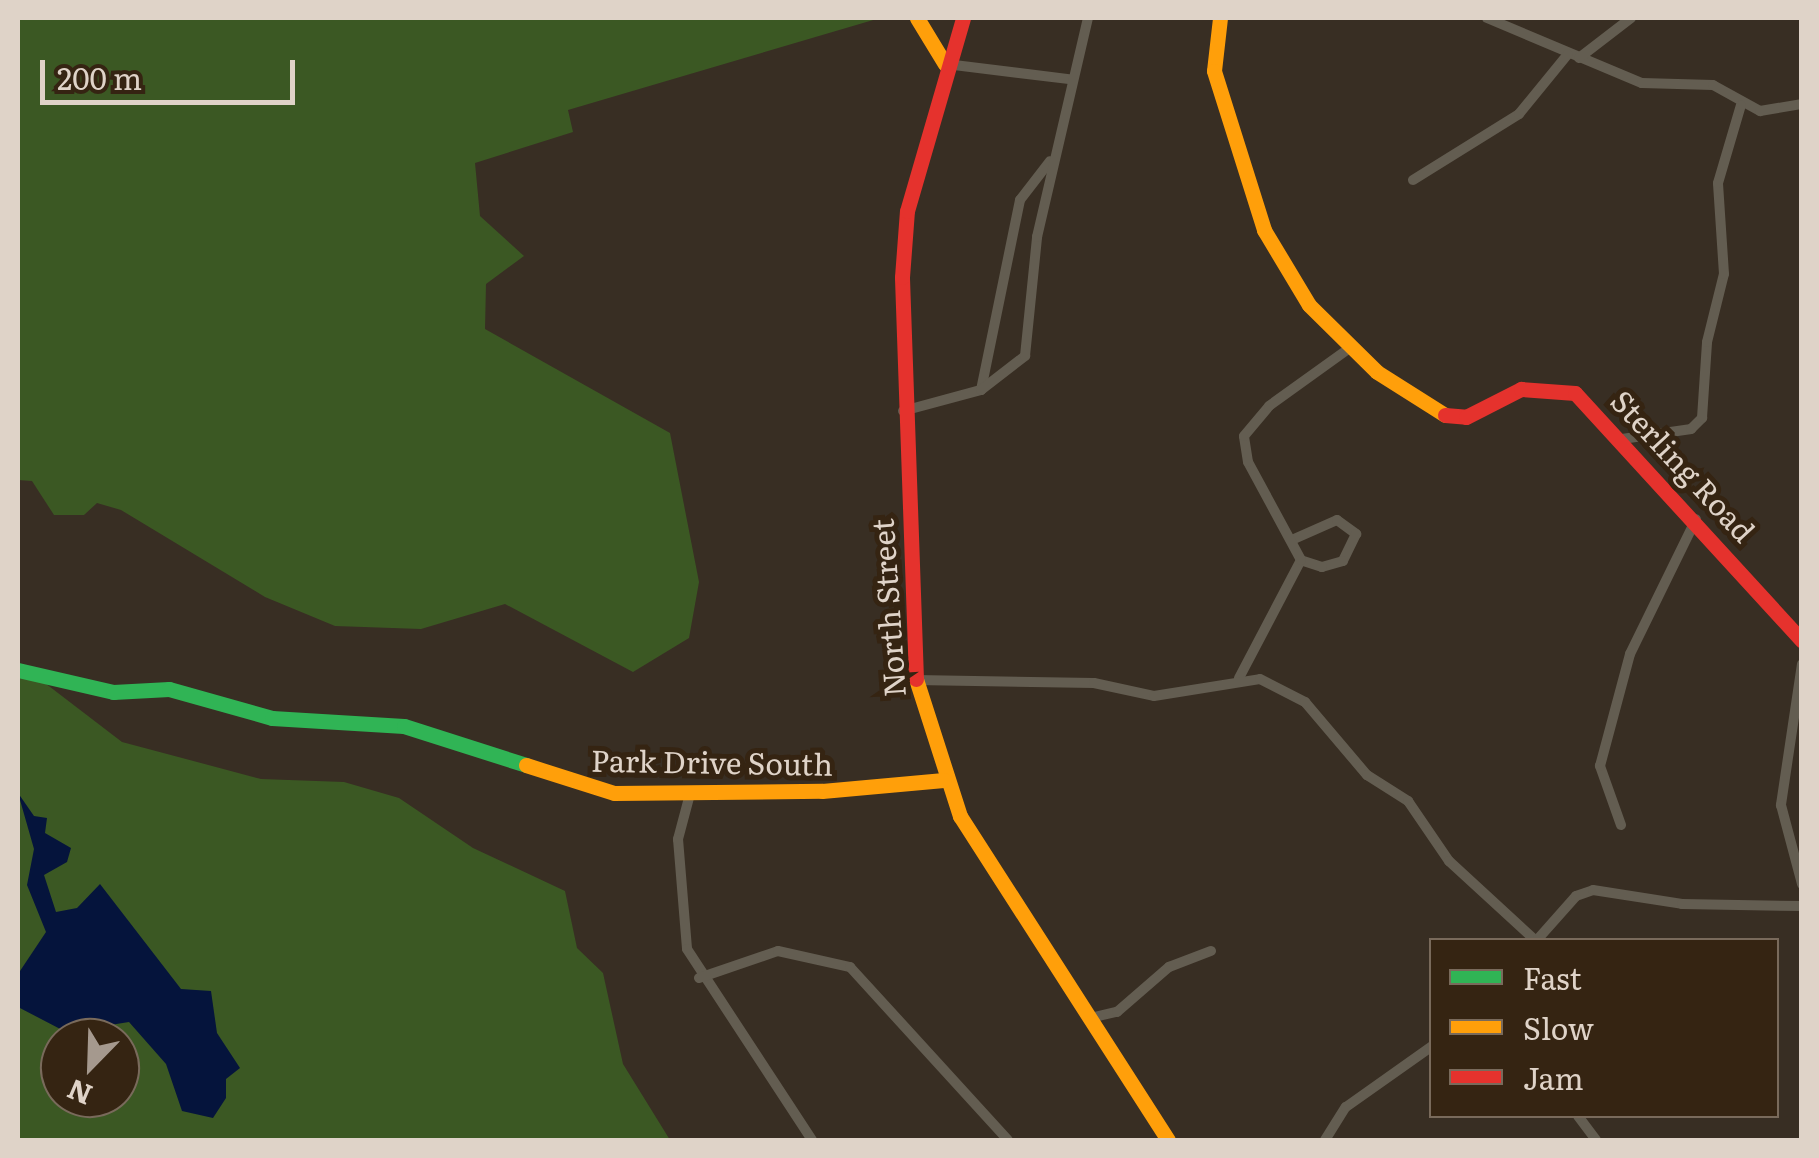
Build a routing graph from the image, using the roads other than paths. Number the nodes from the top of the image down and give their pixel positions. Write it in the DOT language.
graph roads {
  1 [pos="917,18"];
  2 [pos="963,18"];
  3 [pos="1088,18"];
  4 [pos="1220,18"];
  5 [pos="1488,18"];
  6 [pos="1631,18"];
  7 [pos="1574,56"];
  8 [pos="945,64"];
  9 [pos="1069,79"];
  10 [pos="1802,104"];
  11 [pos="1741,105"];
  12 [pos="1052,160"];
  13 [pos="1412,180"];
  14 [pos="1351,346"];
  15 [pos="981,390"];
  16 [pos="904,410"];
  17 [pos="1622,439"];
  18 [pos="1696,519"];
  19 [pos="1294,539"];
  20 [pos="1301,560"];
  21 [pos="1802,641"];
  22 [pos="1802,664"];
  23 [pos="18,670"];
  24 [pos="1239,678"];
  25 [pos="916,680"];
  26 [pos="944,780"];
  27 [pos="690,794"];
  28 [pos="1621,826"];
  29 [pos="1802,884"];
  30 [pos="1802,906"];
  31 [pos="1534,938"];
  32 [pos="1538,938"];
  33 [pos="1211,951"];
  34 [pos="699,978"];
  35 [pos="1090,1018"];
  36 [pos="1429,1048"];
  37 [pos="1580,1118"];
  38 [pos="812,1140"];
  39 [pos="1008,1140"];
  40 [pos="1168,1140"];
  41 [pos="1325,1140"];
  42 [pos="1596,1140"];
  1 -- 8 [label="street"];
  2 -- 8 [label="street, North Street"];
  3 -- 9 [label="street"];
  4 -- 14 [label="street, Sterling Road"];
  5 -- 7 [label="street"];
  6 -- 7 [label="street"];
  7 -- 11 [label="street"];
  7 -- 13 [label="street"];
  8 -- 9 [label="street"];
  8 -- 16 [label="street, North Street"];
  9 -- 12 [label="street"];
  10 -- 11 [label="street"];
  11 -- 17 [label="street"];
  12 -- 15 [label="street"];
  12 -- 15 [label="street"];
  14 -- 17 [label="street, Sterling Road"];
  14 -- 19 [label="street"];
  15 -- 16 [label="street"];
  16 -- 25 [label="street, North Street"];
  17 -- 18 [label="street, Sterling Road"];
  18 -- 21 [label="street, Sterling Road"];
  18 -- 28 [label="street"];
  19 -- 20 [label="street"];
  19 -- 20 [label="street"];
  20 -- 24 [label="street"];
  22 -- 29 [label="street"];
  23 -- 27 [label="street, Park Drive South"];
  24 -- 25 [label="street"];
  24 -- 31 [label="street"];
  25 -- 26 [label="street, North Street"];
  26 -- 27 [label="street, Park Drive South"];
  26 -- 35 [label="street, North Street"];
  27 -- 34 [label="street"];
  30 -- 32 [label="street"];
  33 -- 35 [label="street"];
  34 -- 38 [label="street"];
  34 -- 39 [label="street"];
  35 -- 40 [label="street, North Street"];
  36 -- 41 [label="street"];
  37 -- 42 [label="street"];
}
